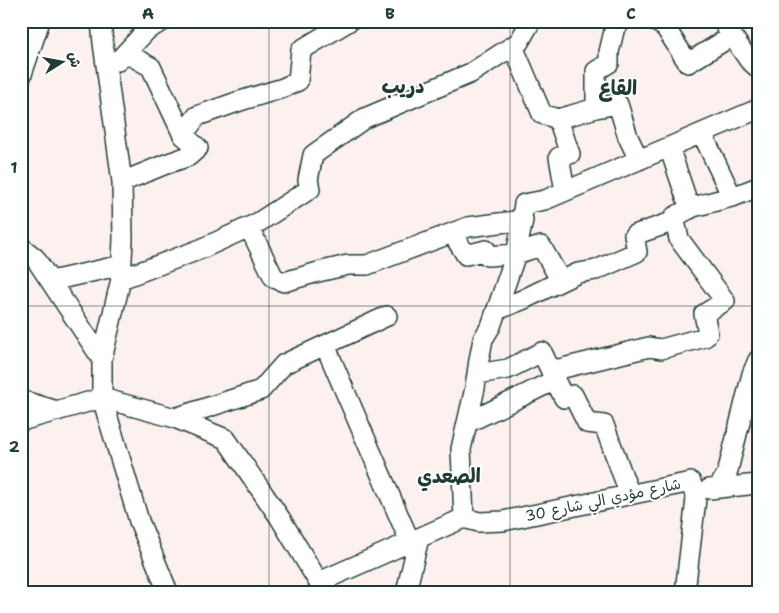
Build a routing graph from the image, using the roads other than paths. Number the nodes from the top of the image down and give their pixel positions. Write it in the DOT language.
graph roads {
  1 [pos="40,21"];
  2 [pos="101,21"];
  3 [pos="164,21"];
  4 [pos="349,21"];
  5 [pos="531,21"];
  6 [pos="622,21"];
  7 [pos="655,21"];
  8 [pos="727,28"];
  9 [pos="513,46"];
  10 [pos="126,53"];
  11 [pos="758,68"];
  12 [pos="107,72"];
  13 [pos="21,77"];
  14 [pos="596,108"];
  15 [pos="758,110"];
  16 [pos="558,119"];
  17 [pos="702,133"];
  18 [pos="184,135"];
  19 [pos="669,147"];
  20 [pos="639,160"];
  21 [pos="122,182"];
  22 [pos="758,187"];
  23 [pos="565,191"];
  24 [pos="732,197"];
  25 [pos="690,209"];
  26 [pos="523,220"];
  27 [pos="675,221"];
  28 [pos="249,227"];
  29 [pos="452,233"];
  30 [pos="21,247"];
  31 [pos="516,254"];
  32 [pos="121,272"];
  33 [pos="51,281"];
  34 [pos="561,281"];
  35 [pos="497,310"];
  36 [pos="388,316"];
  37 [pos="325,345"];
  38 [pos="102,359"];
  39 [pos="758,360"];
  40 [pos="477,374"];
  41 [pos="553,375"];
  42 [pos="102,398"];
  43 [pos="21,400"];
  44 [pos="54,410"];
  45 [pos="175,418"];
  46 [pos="21,420"];
  47 [pos="467,422"];
  48 [pos="758,484"];
  49 [pos="718,488"];
  50 [pos="630,495"];
  51 [pos="696,499"];
  52 [pos="464,518"];
  53 [pos="414,540"];
  54 [pos="322,587"];
  55 [pos="168,592"];
  56 [pos="406,592"];
  57 [pos="685,592"];
  1 -- 13 [label="street"];
  2 -- 12 [label="street"];
  3 -- 10 [label="street"];
  4 -- 18 [label="street"];
  5 -- 9 [label="street"];
  6 -- 14 [label="street"];
  7 -- 8 [label="street"];
  8 -- 11 [label="street"];
  9 -- 16 [label="street"];
  9 -- 28 [label="street"];
  10 -- 12 [label="street"];
  10 -- 18 [label="street"];
  12 -- 21 [label="street"];
  14 -- 16 [label="street"];
  14 -- 20 [label="street"];
  15 -- 17 [label="street"];
  16 -- 23 [label="street"];
  17 -- 19 [label="street"];
  17 -- 24 [label="street"];
  18 -- 21 [label="street"];
  19 -- 20 [label="street"];
  19 -- 25 [label="street"];
  20 -- 23 [label="street"];
  21 -- 32 [label="street"];
  22 -- 24 [label="street"];
  23 -- 26 [label="street"];
  24 -- 25 [label="street"];
  25 -- 27 [label="street"];
  26 -- 29 [label="street"];
  26 -- 31 [label="street"];
  27 -- 34 [label="street"];
  27 -- 41 [label="street"];
  28 -- 29 [label="street"];
  28 -- 32 [label="street"];
  29 -- 31 [label="street"];
  30 -- 33 [label="street"];
  31 -- 34 [label="street"];
  31 -- 35 [label="street"];
  32 -- 33 [label="street"];
  32 -- 38 [label="street"];
  33 -- 38 [label="street"];
  34 -- 35 [label="street"];
  35 -- 40 [label="street"];
  36 -- 37 [label="street"];
  37 -- 45 [label="street"];
  37 -- 53 [label="street"];
  38 -- 42 [label="street"];
  39 -- 49 [label="street"];
  40 -- 41 [label="street"];
  40 -- 47 [label="street"];
  41 -- 47 [label="street"];
  41 -- 50 [label="street"];
  42 -- 44 [label="street"];
  42 -- 45 [label="street"];
  42 -- 55 [label="street"];
  43 -- 44 [label="street"];
  44 -- 46 [label="street"];
  45 -- 54 [label="street"];
  47 -- 52 [label="street"];
  48 -- 49 [label="street"];
  49 -- 51 [label="street"];
  50 -- 51 [label="street, شارع مؤدي الي شارع 30"];
  50 -- 52 [label="street, شارع مؤدي الي شارع 30"];
  51 -- 57 [label="street, شارع مؤدي الي شارع 30"];
  52 -- 53 [label="street"];
  53 -- 54 [label="street"];
  53 -- 56 [label="street"];
}
